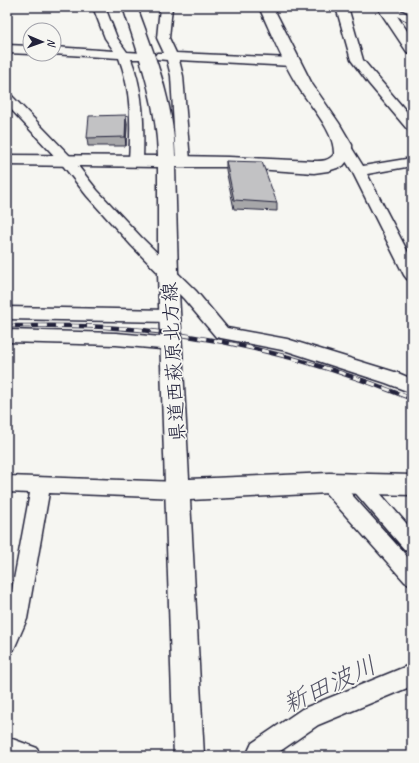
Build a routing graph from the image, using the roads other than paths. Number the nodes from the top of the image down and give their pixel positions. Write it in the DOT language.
graph roads {
  1 [pos="99,7"];
  2 [pos="166,7"];
  3 [pos="266,7"];
  4 [pos="342,7"];
  5 [pos="385,7"];
  6 [pos="130,10"];
  7 [pos="412,20"];
  8 [pos="7,49"];
  9 [pos="412,49"];
  10 [pos="22,50"];
  11 [pos="62,51"];
  12 [pos="123,55"];
  13 [pos="138,56"];
  14 [pos="167,57"];
  15 [pos="292,62"];
  16 [pos="7,98"];
  17 [pos="412,126"];
  18 [pos="343,145"];
  19 [pos="7,160"];
  20 [pos="66,160"];
  21 [pos="136,161"];
  22 [pos="175,161"];
  23 [pos="412,162"];
  24 [pos="358,171"];
  25 [pos="168,274"];
  26 [pos="412,275"];
  27 [pos="7,313"];
  28 [pos="170,316"];
  29 [pos="7,336"];
  30 [pos="172,344"];
  31 [pos="412,386"];
  32 [pos="329,483"];
  33 [pos="359,483"];
  34 [pos="7,484"];
  35 [pos="412,485"];
  36 [pos="41,486"];
  37 [pos="179,490"];
  38 [pos="412,544"];
  39 [pos="412,576"];
  40 [pos="7,642"];
  41 [pos="412,675"];
  42 [pos="7,748"];
  43 [pos="29,756"];
  44 [pos="189,756"];
  45 [pos="257,756"];
  1 -- 12 [label="street"];
  2 -- 14 [label="street"];
  3 -- 15 [label="main road"];
  4 -- 17 [label="street"];
  5 -- 7 [label="street"];
  5 -- 9 [label="main road"];
  6 -- 22 [label="main road, 県道西萩原北方線"];
  8 -- 10 [label="street"];
  11 -- 12 [label="street"];
  12 -- 13 [label="street"];
  12 -- 21 [label="street"];
  14 -- 15 [label="street"];
  14 -- 22 [label="street"];
  15 -- 18 [label="main road"];
  16 -- 20 [label="street"];
  18 -- 22 [label="main road"];
  18 -- 24 [label="street"];
  19 -- 20 [label="main road"];
  20 -- 21 [label="main road"];
  20 -- 25 [label="street"];
  21 -- 22 [label="main road"];
  22 -- 25 [label="main road, 県道西萩原北方線"];
  23 -- 24 [label="street"];
  24 -- 26 [label="street"];
  25 -- 28 [label="main road, 県道西萩原北方線"];
  25 -- 31 [label="street"];
  27 -- 28 [label="street"];
  28 -- 30 [label="main road, 県道西萩原北方線"];
  29 -- 30 [label="street"];
  30 -- 37 [label="main road, 県道西萩原北方線"];
  32 -- 33 [label="main road"];
  32 -- 37 [label="main road"];
  32 -- 39 [label="street"];
  33 -- 35 [label="main road"];
  33 -- 38 [label="street"];
  34 -- 36 [label="street"];
  36 -- 37 [label="street"];
  36 -- 40 [label="street"];
  37 -- 44 [label="main road, 県道西萩原北方線"];
  41 -- 45 [label="street"];
  42 -- 43 [label="street"];
}
